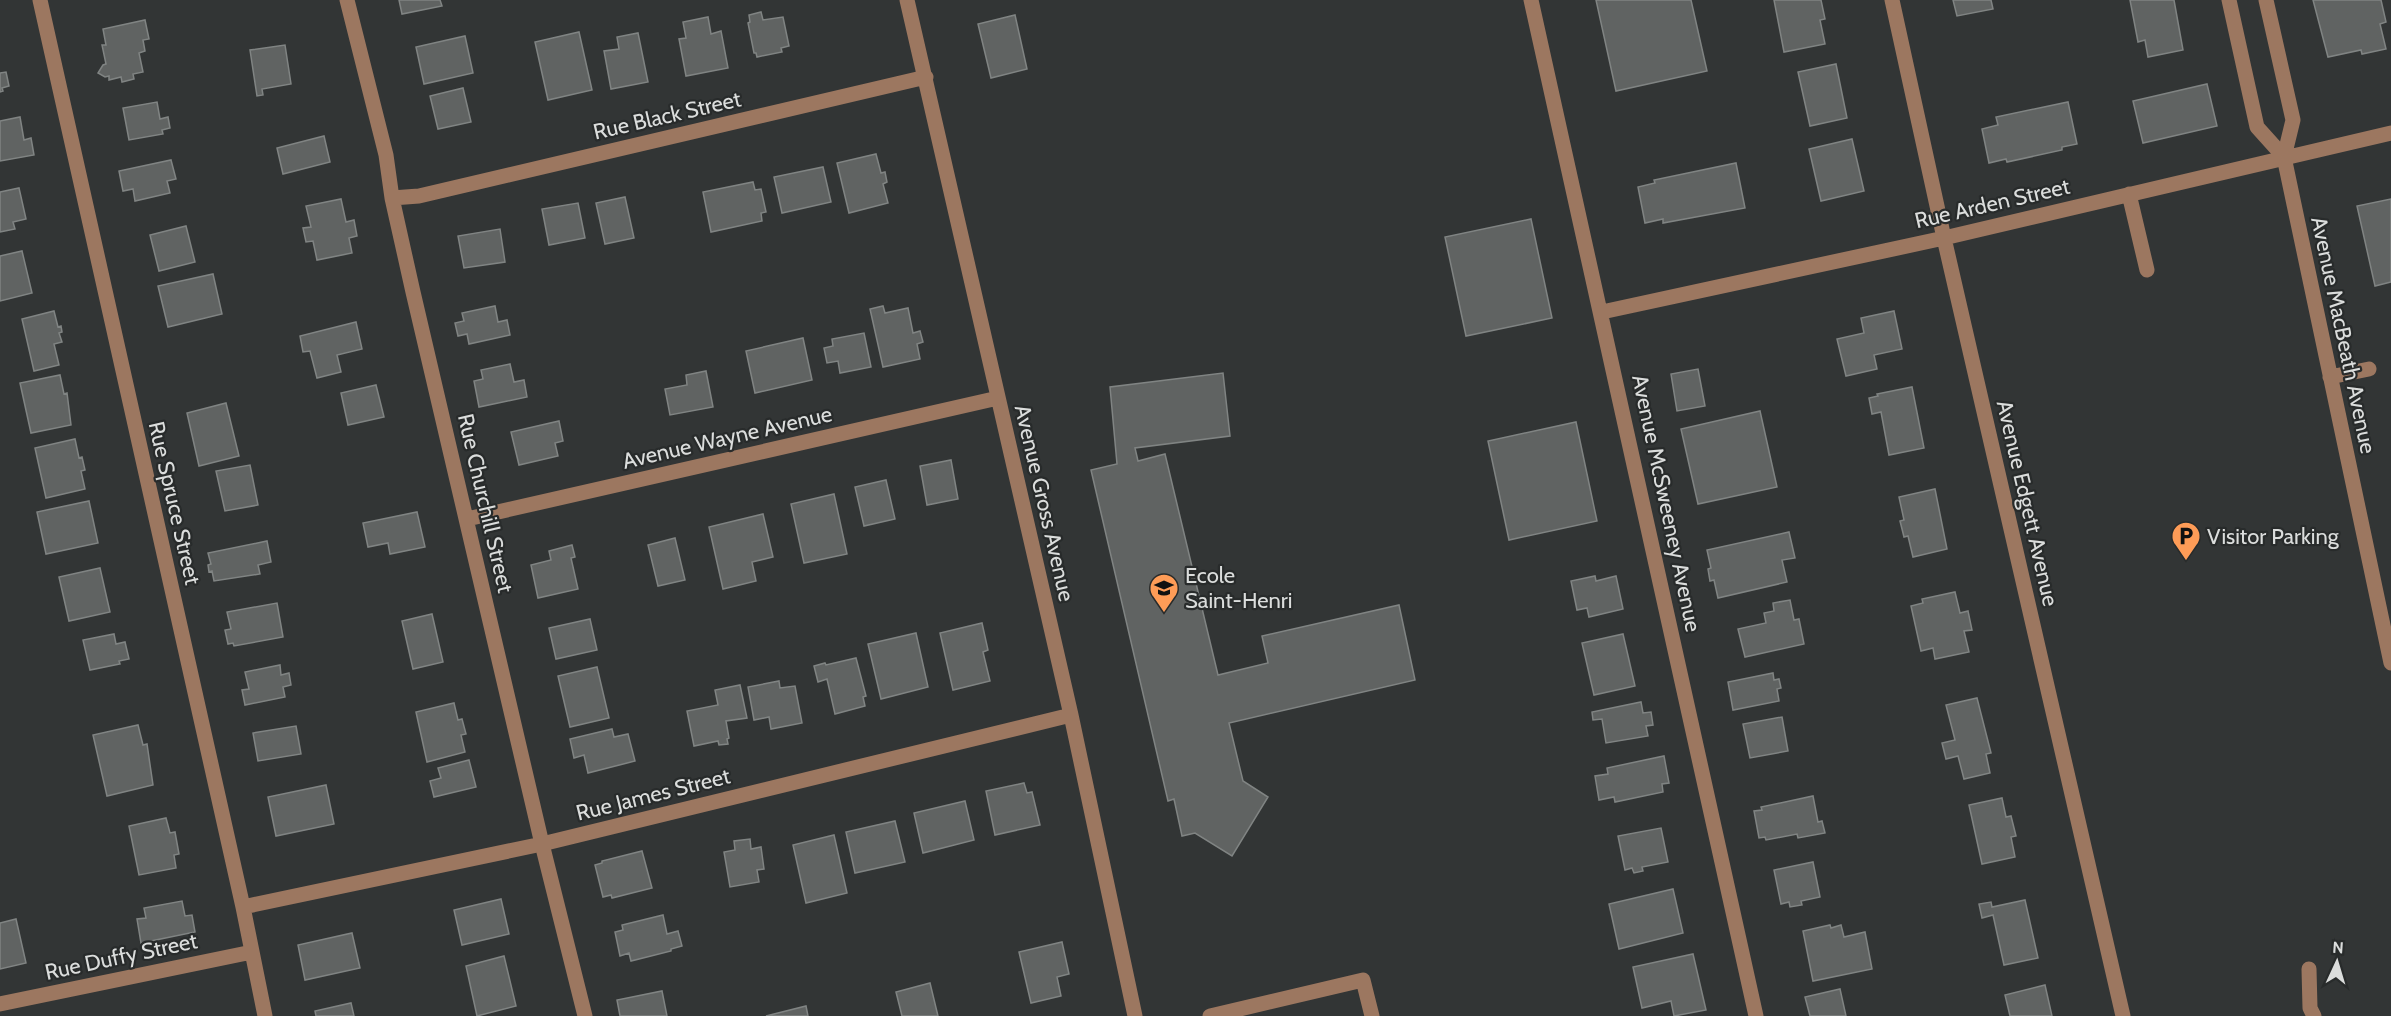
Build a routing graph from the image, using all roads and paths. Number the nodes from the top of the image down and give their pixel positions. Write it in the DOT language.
graph roads {
  1 [pos="40,0"];
  2 [pos="347,0"];
  3 [pos="907,0"];
  4 [pos="1531,0"];
  5 [pos="1892,0"];
  6 [pos="2229,0"];
  7 [pos="2266,0"];
  8 [pos="926,77"];
  9 [pos="2391,133"];
  10 [pos="2284,157"];
  11 [pos="2128,194"];
  12 [pos="392,198"];
  13 [pos="1944,238"];
  14 [pos="2147,270"];
  15 [pos="1602,312"];
  16 [pos="2368,369"];
  17 [pos="2330,377"];
  18 [pos="998,398"];
  19 [pos="467,519"];
  20 [pos="2391,663"];
  21 [pos="1071,716"];
  22 [pos="542,844"];
  23 [pos="243,907"];
  24 [pos="252,952"];
  25 [pos="2309,969"];
  26 [pos="0,1004"];
  27 [pos="265,1016"];
  28 [pos="585,1016"];
  29 [pos="1135,1016"];
  30 [pos="1210,1016"];
  31 [pos="1372,1016"];
  32 [pos="1756,1016"];
  33 [pos="2123,1016"];
  34 [pos="2314,1016"];
  1 -- 23 [label="street, Rue Spruce Street"];
  2 -- 12 [label="street, Rue Churchill Street"];
  3 -- 8 [label="street, Avenue Gross Avenue"];
  4 -- 15 [label="street, Avenue McSweeney Avenue"];
  5 -- 13 [label="street, Avenue Edgett Avenue"];
  6 -- 10 [label="street"];
  7 -- 10 [label="street, Avenue MacBeath Avenue"];
  8 -- 12 [label="street, Rue Black Street"];
  8 -- 18 [label="street, Avenue Gross Avenue"];
  9 -- 10 [label="street, Rue Arden Street"];
  10 -- 11 [label="street, Rue Arden Street"];
  10 -- 17 [label="street, Avenue MacBeath Avenue"];
  11 -- 13 [label="street, Rue Arden Street"];
  11 -- 14 [label="street"];
  12 -- 19 [label="street, Rue Churchill Street"];
  13 -- 15 [label="street, Rue Arden Street"];
  13 -- 33 [label="street, Avenue Edgett Avenue"];
  15 -- 32 [label="street, Avenue McSweeney Avenue"];
  16 -- 17 [label="street"];
  17 -- 20 [label="street, Avenue MacBeath Avenue"];
  18 -- 19 [label="street, Avenue Wayne Avenue"];
  18 -- 21 [label="street, Avenue Gross Avenue"];
  19 -- 22 [label="street, Rue Churchill Street"];
  21 -- 22 [label="street, Rue James Street"];
  21 -- 29 [label="street, Avenue Gross Avenue"];
  22 -- 23 [label="street, Rue James Street"];
  22 -- 28 [label="street, Rue Churchill Street"];
  23 -- 24 [label="street, Rue Spruce Street"];
  24 -- 26 [label="street, Rue Duffy Street"];
  24 -- 27 [label="street, Rue Spruce Street"];
  25 -- 34 [label="street"];
  30 -- 31 [label="street"];
}
